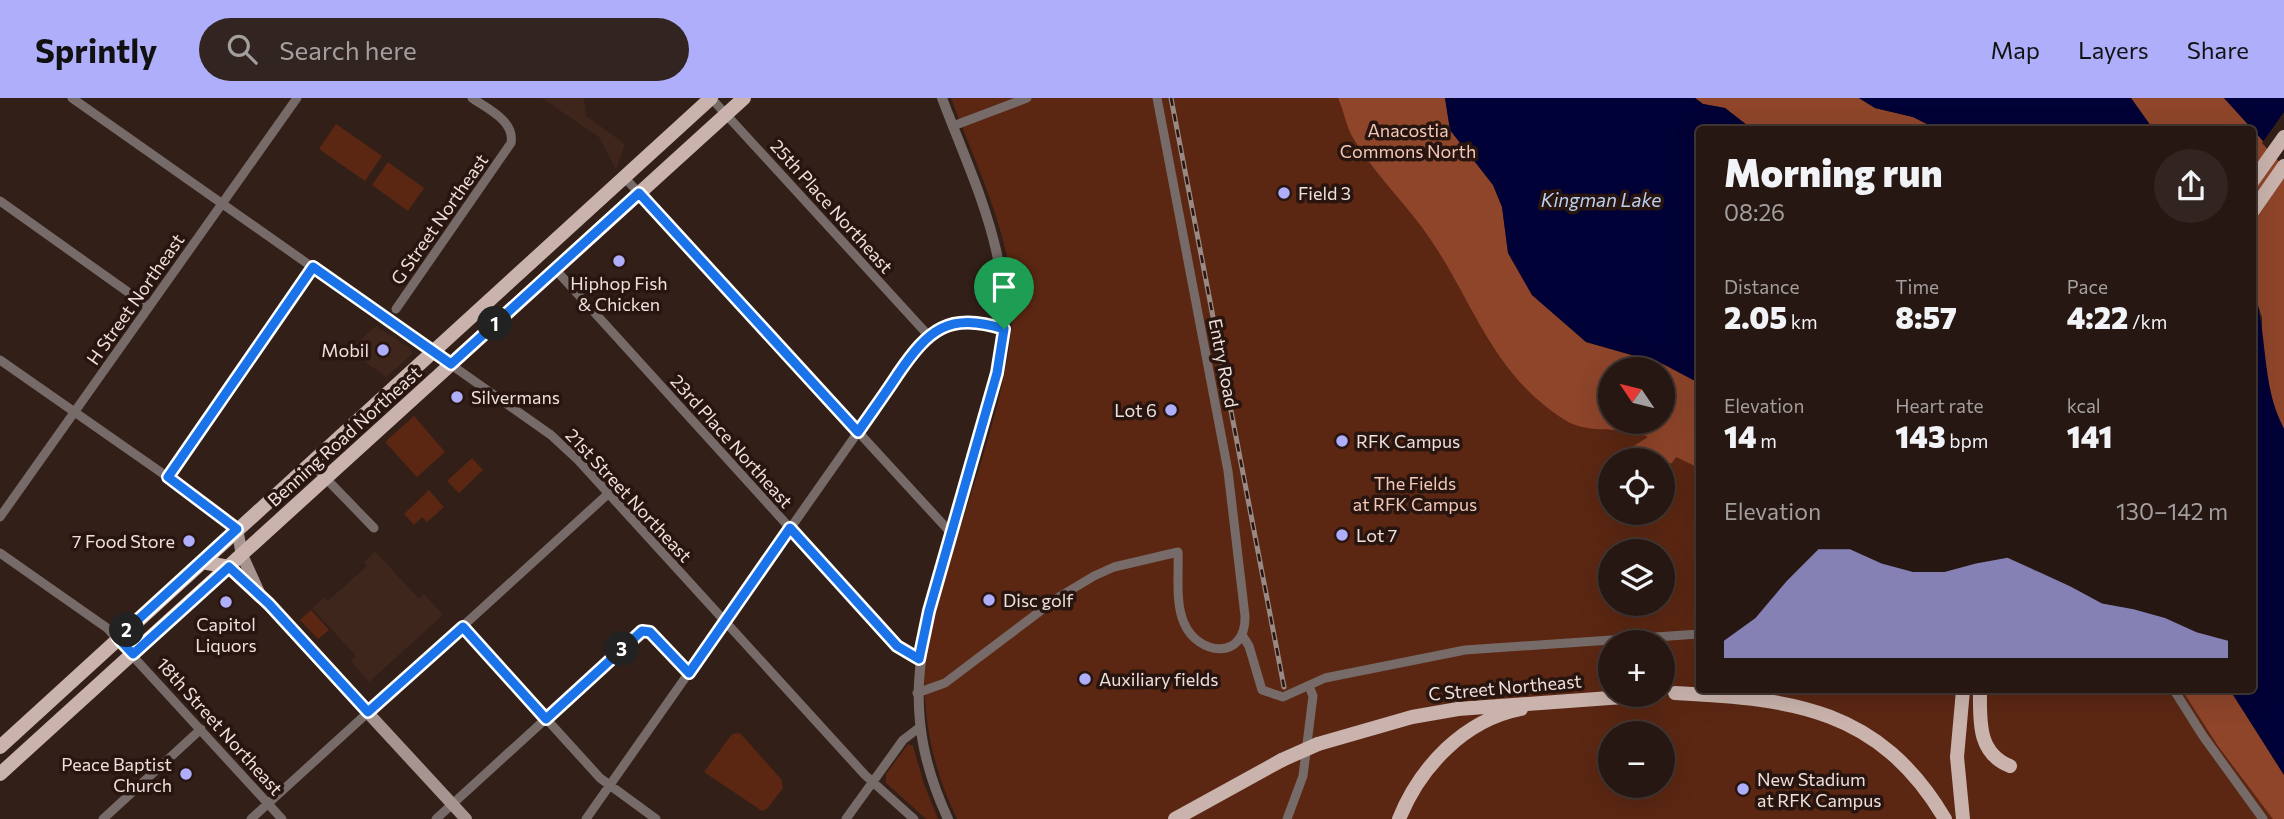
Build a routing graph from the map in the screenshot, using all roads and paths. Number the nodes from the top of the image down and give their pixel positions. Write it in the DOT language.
graph roads {
  1 [pos="72,98"];
  2 [pos="297,98"];
  3 [pos="472,98"];
  4 [pos="711,98"];
  5 [pos="744,98"];
  6 [pos="942,98"];
  7 [pos="1027,98"];
  8 [pos="1157,98"];
  9 [pos="726,114"];
  10 [pos="953,125"];
  11 [pos="2284,137"];
  12 [pos="2284,166"];
  13 [pos="2256,176"];
  14 [pos="625,178"];
  15 [pos="639,193"];
  16 [pos="0,201"];
  17 [pos="222,203"];
  18 [pos="2256,206"];
  19 [pos="313,267"];
  20 [pos="555,269"];
  21 [pos="149,307"];
  22 [pos="396,309"];
  23 [pos="1004,329"];
  24 [pos="929,335"];
  25 [pos="434,352"];
  26 [pos="0,360"];
  27 [pos="451,364"];
  28 [pos="75,412"];
  29 [pos="858,432"];
  30 [pos="311,463"];
  31 [pos="168,477"];
  32 [pos="327,479"];
  33 [pos="609,493"];
  34 [pos="0,517"];
  35 [pos="374,528"];
  36 [pos="790,528"];
  37 [pos="237,529"];
  38 [pos="951,533"];
  39 [pos="0,553"];
  40 [pos="242,555"];
  41 [pos="202,562"];
  42 [pos="229,567"];
  43 [pos="261,597"];
  44 [pos="725,621"];
  45 [pos="463,627"];
  46 [pos="1696,634"];
  47 [pos="1242,635"];
  48 [pos="118,638"];
  49 [pos="133,654"];
  50 [pos="919,659"];
  51 [pos="689,673"];
  52 [pos="1309,686"];
  53 [pos="1696,691"];
  54 [pos="917,693"];
  55 [pos="1675,693"];
  56 [pos="1675,693"];
  57 [pos="1963,693"];
  58 [pos="1980,693"];
  59 [pos="2176,693"];
  60 [pos="1598,698"];
  61 [pos="1524,706"];
  62 [pos="368,712"];
  63 [pos="546,719"];
  64 [pos="920,727"];
  65 [pos="201,729"];
  66 [pos="0,747"];
  67 [pos="2010,766"];
  68 [pos="0,774"];
  69 [pos="872,782"];
  70 [pos="609,786"];
  71 [pos="268,803"];
  72 [pos="452,804"];
  73 [pos="103,819"];
  74 [pos="251,819"];
  75 [pos="282,819"];
  76 [pos="436,819"];
  77 [pos="466,819"];
  78 [pos="586,819"];
  79 [pos="656,819"];
  80 [pos="846,819"];
  81 [pos="914,819"];
  82 [pos="948,819"];
  83 [pos="1175,819"];
  84 [pos="1287,819"];
  85 [pos="1399,819"];
  86 [pos="1945,819"];
  87 [pos="1963,819"];
  88 [pos="2263,819"];
  1 -- 17 [label="street, 21st Street Northeast"];
  2 -- 17 [label="street, H Street Northeast"];
  3 -- 22 [label="street, G Street Northeast"];
  4 -- 9 [label="street, 25th Place Northeast"];
  4 -- 14 [label="main road, Benning Road Northeast"];
  5 -- 9 [label="main road, Benning Road Northeast"];
  6 -- 10 [label="street"];
  7 -- 10 [label="street"];
  8 -- 47 [label="street, Entry Road"];
  9 -- 15 [label="main road, Benning Road Northeast"];
  9 -- 24 [label="street, 25th Place Northeast"];
  10 -- 23 [label="street"];
  11 -- 13 [label="main road"];
  12 -- 18 [label="main road"];
  14 -- 15 [label="street"];
  14 -- 25 [label="main road, Benning Road Northeast"];
  15 -- 20 [label="main road, Benning Road Northeast"];
  15 -- 29 [label="street"];
  16 -- 21 [label="street"];
  17 -- 19 [label="street, 21st Street Northeast"];
  17 -- 21 [label="street, H Street Northeast"];
  19 -- 25 [label="street, 21st Street Northeast"];
  19 -- 31 [label="street"];
  20 -- 27 [label="main road, Benning Road Northeast"];
  20 -- 36 [label="street, 23rd Place Northeast"];
  21 -- 28 [label="street, H Street Northeast"];
  23 -- 24 [label="street"];
  23 -- 38 [label="street"];
  24 -- 29 [label="street"];
  25 -- 27 [label="street, 21st Street Northeast"];
  25 -- 30 [label="main road, Benning Road Northeast"];
  26 -- 28 [label="street"];
  27 -- 32 [label="main road, Benning Road Northeast"];
  27 -- 33 [label="street, 21st Street Northeast"];
  28 -- 31 [label="street"];
  28 -- 34 [label="street, H Street Northeast"];
  29 -- 36 [label="street"];
  29 -- 38 [label="street"];
  30 -- 32 [label="street"];
  30 -- 37 [label="main road, Benning Road Northeast"];
  31 -- 37 [label="street"];
  32 -- 35 [label="street"];
  32 -- 40 [label="main road, Benning Road Northeast"];
  33 -- 44 [label="street, 21st Street Northeast"];
  33 -- 45 [label="street"];
  36 -- 44 [label="street"];
  36 -- 50 [label="street, 23rd Place Northeast"];
  37 -- 40 [label="main road"];
  37 -- 41 [label="main road, Benning Road Northeast"];
  38 -- 50 [label="street"];
  39 -- 48 [label="street, 18th Street Northeast"];
  40 -- 42 [label="main road, Benning Road Northeast"];
  40 -- 43 [label="main road"];
  41 -- 42 [label="main road"];
  41 -- 48 [label="main road, Benning Road Northeast"];
  42 -- 43 [label="main road"];
  42 -- 49 [label="main road, Benning Road Northeast"];
  43 -- 62 [label="main road"];
  44 -- 51 [label="street"];
  44 -- 69 [label="street, 21st Street Northeast"];
  45 -- 62 [label="street"];
  45 -- 63 [label="street"];
  46 -- 52 [label="street, Entry Road"];
  47 -- 52 [label="street, Entry Road"];
  47 -- 54 [label="street"];
  48 -- 49 [label="street, 18th Street Northeast"];
  48 -- 66 [label="main road, Benning Road Northeast"];
  49 -- 65 [label="street, 18th Street Northeast"];
  49 -- 68 [label="main road, Benning Road Northeast"];
  50 -- 54 [label="street"];
  51 -- 63 [label="street"];
  51 -- 70 [label="street"];
  52 -- 84 [label="street"];
  53 -- 55 [label="main road"];
  54 -- 64 [label="street"];
  56 -- 86 [label="main road"];
  57 -- 87 [label="main road"];
  58 -- 67 [label="main road"];
  59 -- 88 [label="street"];
  60 -- 61 [label="main road, C Street Northeast"];
  61 -- 83 [label="main road, C Street Northeast, bridge"];
  61 -- 85 [label="main road"];
  62 -- 71 [label="street"];
  62 -- 72 [label="main road"];
  63 -- 70 [label="street"];
  63 -- 72 [label="street"];
  64 -- 69 [label="street"];
  64 -- 82 [label="street"];
  65 -- 71 [label="street, 18th Street Northeast"];
  65 -- 73 [label="street"];
  69 -- 80 [label="street"];
  69 -- 81 [label="street, 21st Street Northeast"];
  70 -- 78 [label="street"];
  70 -- 79 [label="street"];
  71 -- 74 [label="street"];
  71 -- 75 [label="street, 18th Street Northeast"];
  72 -- 76 [label="street"];
  72 -- 77 [label="main road"];
}
